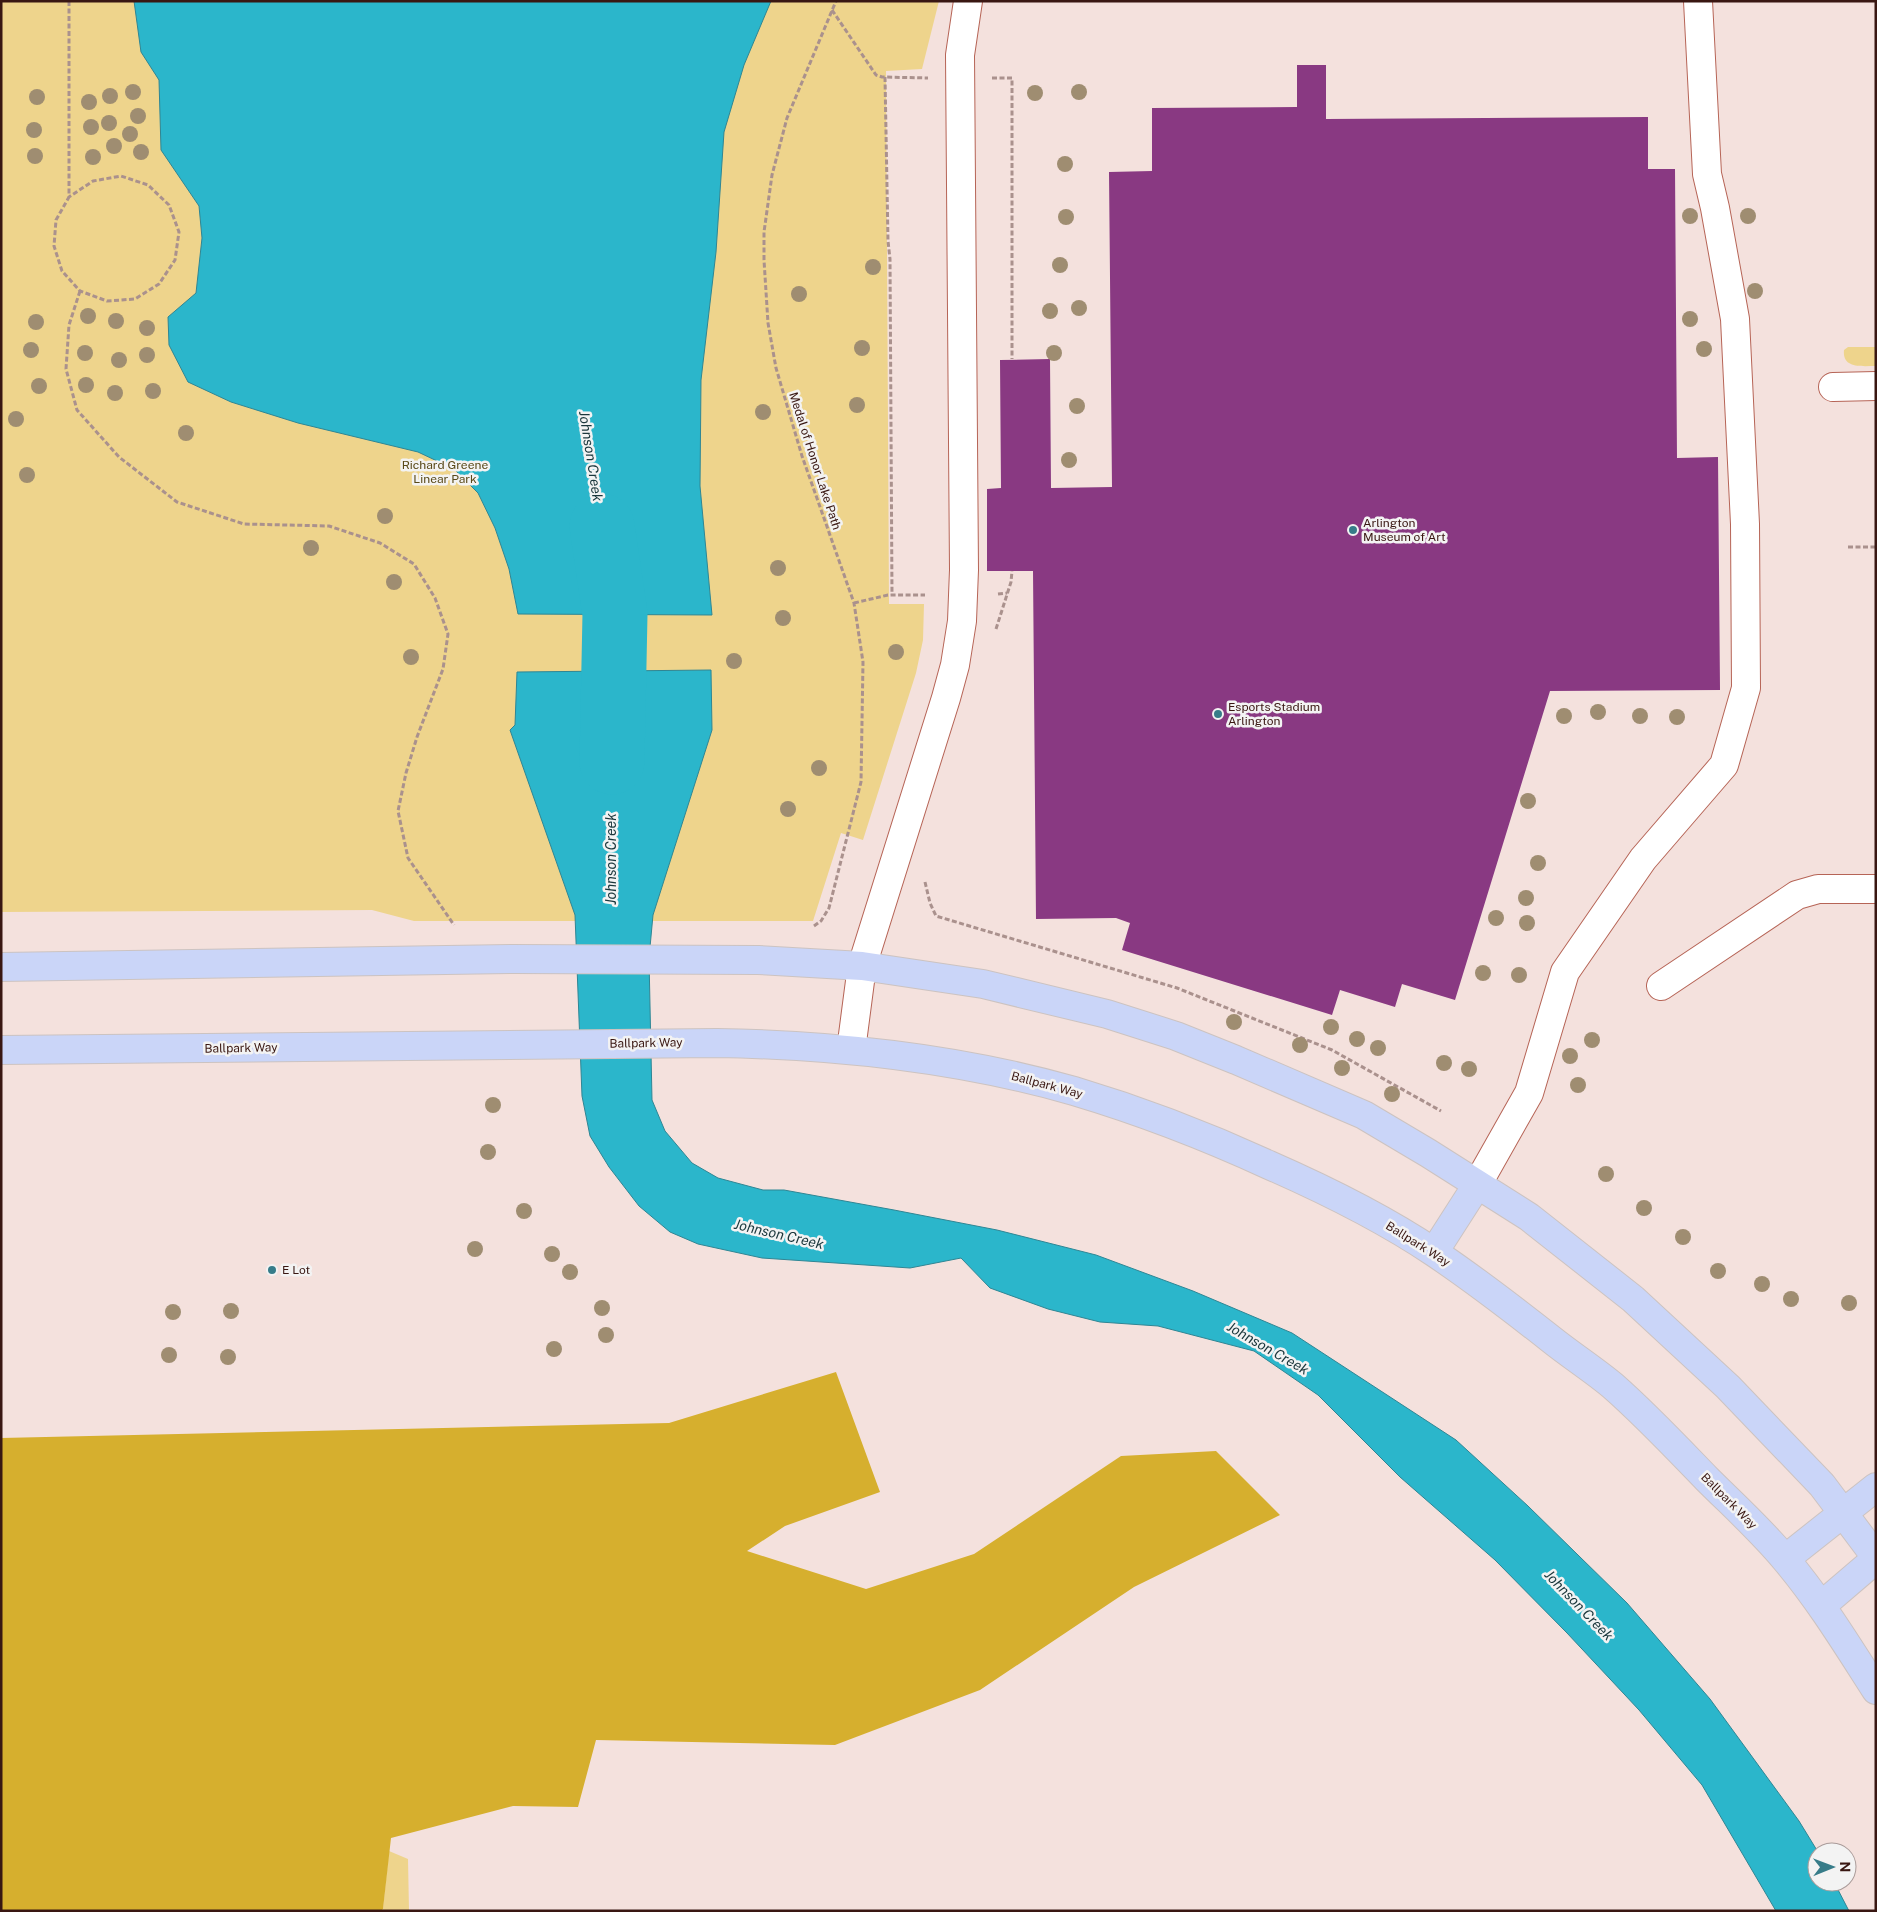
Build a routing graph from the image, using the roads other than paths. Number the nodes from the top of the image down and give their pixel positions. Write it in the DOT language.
graph roads {
  1 [pos="968,1"];
  2 [pos="1698,1"];
  3 [pos="1876,386"];
  4 [pos="1833,387"];
  5 [pos="1876,889"];
  6 [pos="862,966"];
  7 [pos="1,967"];
  8 [pos="1661,986"];
  9 [pos="1,1050"];
  10 [pos="852,1050"];
  11 [pos="1477,1185"];
  12 [pos="1434,1252"];
  13 [pos="1876,1487"];
  14 [pos="1842,1513"];
  15 [pos="1785,1558"];
  16 [pos="1876,1558"];
  17 [pos="1821,1606"];
  18 [pos="1876,1690"];
  1 -- 6 [label="lane"];
  2 -- 11 [label="lane"];
  3 -- 4 [label="lane"];
  5 -- 8 [label="lane"];
  6 -- 7 [label="main road"];
  6 -- 10 [label="lane"];
  6 -- 11 [label="main road"];
  9 -- 10 [label="main road, Ballpark Way"];
  10 -- 12 [label="main road, Ballpark Way"];
  11 -- 12 [label="main road"];
  11 -- 14 [label="main road"];
  12 -- 15 [label="main road, Ballpark Way"];
  13 -- 14 [label="main road"];
  14 -- 15 [label="main road"];
  14 -- 16 [label="main road"];
  15 -- 17 [label="main road, Ballpark Way"];
  16 -- 17 [label="main road"];
  17 -- 18 [label="main road, Ballpark Way"];
}
